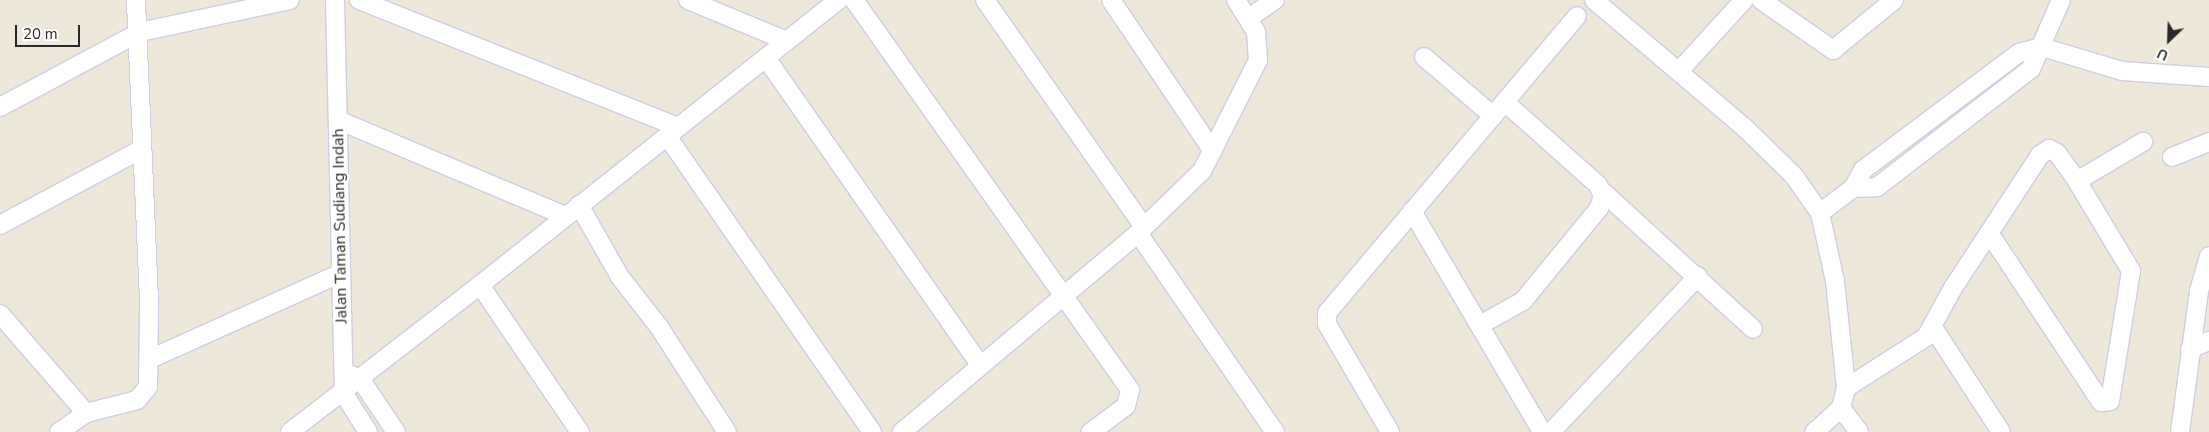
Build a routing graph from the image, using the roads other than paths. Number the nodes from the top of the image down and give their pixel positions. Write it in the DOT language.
graph roads {
  1 [pos="136,0"];
  2 [pos="290,0"];
  3 [pos="335,0"];
  4 [pos="359,0"];
  5 [pos="688,0"];
  6 [pos="838,0"];
  7 [pos="854,0"];
  8 [pos="985,0"];
  9 [pos="1111,0"];
  10 [pos="1236,0"];
  11 [pos="1275,0"];
  12 [pos="1594,0"];
  13 [pos="1744,0"];
  14 [pos="1761,0"];
  15 [pos="1894,0"];
  16 [pos="2061,0"];
  17 [pos="253,4"];
  18 [pos="1577,16"];
  19 [pos="1249,18"];
  20 [pos="140,32"];
  21 [pos="787,41"];
  22 [pos="2042,47"];
  23 [pos="1424,57"];
  24 [pos="766,58"];
  25 [pos="1680,70"];
  26 [pos="2209,76"];
  27 [pos="1505,102"];
  28 [pos="0,107"];
  29 [pos="1492,116"];
  30 [pos="338,120"];
  31 [pos="673,132"];
  32 [pos="2142,142"];
  33 [pos="2209,142"];
  34 [pos="140,150"];
  35 [pos="1213,152"];
  36 [pos="2172,157"];
  37 [pos="2077,181"];
  38 [pos="1603,192"];
  39 [pos="572,210"];
  40 [pos="1412,211"];
  41 [pos="1820,213"];
  42 [pos="0,225"];
  43 [pos="1141,230"];
  44 [pos="1990,234"];
  45 [pos="2209,256"];
  46 [pos="341,273"];
  47 [pos="1698,276"];
  48 [pos="480,285"];
  49 [pos="1063,294"];
  50 [pos="0,314"];
  51 [pos="1480,325"];
  52 [pos="1932,326"];
  53 [pos="1753,329"];
  54 [pos="2209,341"];
  55 [pos="2190,349"];
  56 [pos="150,359"];
  57 [pos="979,363"];
  58 [pos="345,371"];
  59 [pos="361,380"];
  60 [pos="1846,388"];
  61 [pos="344,394"];
  62 [pos="1841,408"];
  63 [pos="86,413"];
  64 [pos="58,432"];
  65 [pos="290,432"];
  66 [pos="368,432"];
  67 [pos="396,432"];
  68 [pos="580,432"];
  69 [pos="727,432"];
  70 [pos="872,432"];
  71 [pos="902,432"];
  72 [pos="1091,432"];
  73 [pos="1275,432"];
  74 [pos="1390,432"];
  75 [pos="1542,432"];
  76 [pos="1551,432"];
  77 [pos="1814,432"];
  78 [pos="1859,432"];
  79 [pos="2001,432"];
  80 [pos="2180,432"];
  1 -- 20 [label="street"];
  2 -- 17 [label="street"];
  3 -- 30 [label="street, Jalan Taman Sudiang Indah"];
  4 -- 31 [label="street"];
  5 -- 21 [label="street"];
  6 -- 21 [label="street"];
  7 -- 49 [label="street"];
  8 -- 43 [label="street"];
  9 -- 35 [label="street"];
  10 -- 19 [label="street"];
  11 -- 19 [label="street"];
  12 -- 25 [label="street"];
  13 -- 25 [label="street"];
  14 -- 15 [label="street"];
  16 -- 22 [label="street"];
  17 -- 20 [label="street"];
  18 -- 27 [label="street"];
  19 -- 35 [label="street"];
  20 -- 28 [label="street"];
  20 -- 34 [label="street"];
  21 -- 24 [label="street"];
  22 -- 26 [label="street"];
  22 -- 41 [label="street"];
  23 -- 29 [label="street"];
  24 -- 31 [label="street"];
  24 -- 57 [label="street"];
  25 -- 41 [label="street"];
  27 -- 29 [label="street"];
  27 -- 38 [label="street"];
  29 -- 40 [label="street"];
  30 -- 39 [label="street"];
  30 -- 46 [label="street, Jalan Taman Sudiang Indah"];
  31 -- 39 [label="street"];
  31 -- 70 [label="street"];
  32 -- 37 [label="street"];
  33 -- 36 [label="street"];
  34 -- 42 [label="street"];
  34 -- 56 [label="street"];
  35 -- 43 [label="street"];
  37 -- 44 [label="street"];
  37 -- 44 [label="street"];
  38 -- 47 [label="street"];
  38 -- 51 [label="street"];
  39 -- 48 [label="street"];
  39 -- 69 [label="street"];
  40 -- 51 [label="street"];
  40 -- 74 [label="street"];
  41 -- 60 [label="street"];
  43 -- 49 [label="street"];
  43 -- 73 [label="street"];
  44 -- 52 [label="street"];
  45 -- 55 [label="street"];
  46 -- 56 [label="street"];
  46 -- 58 [label="street, Jalan Taman Sudiang Indah"];
  47 -- 53 [label="street"];
  47 -- 76 [label="street"];
  48 -- 59 [label="street"];
  48 -- 68 [label="street"];
  49 -- 57 [label="street"];
  49 -- 72 [label="street"];
  50 -- 63 [label="street"];
  51 -- 75 [label="street"];
  52 -- 60 [label="street"];
  52 -- 79 [label="street"];
  54 -- 55 [label="street"];
  55 -- 80 [label="street"];
  56 -- 63 [label="street"];
  57 -- 71 [label="street"];
  58 -- 59 [label="street"];
  58 -- 61 [label="street, Jalan Taman Sudiang Indah"];
  59 -- 61 [label="street"];
  59 -- 67 [label="street"];
  60 -- 62 [label="street"];
  61 -- 65 [label="street"];
  61 -- 66 [label="street"];
  62 -- 77 [label="street"];
  62 -- 78 [label="street"];
  63 -- 64 [label="street"];
}
